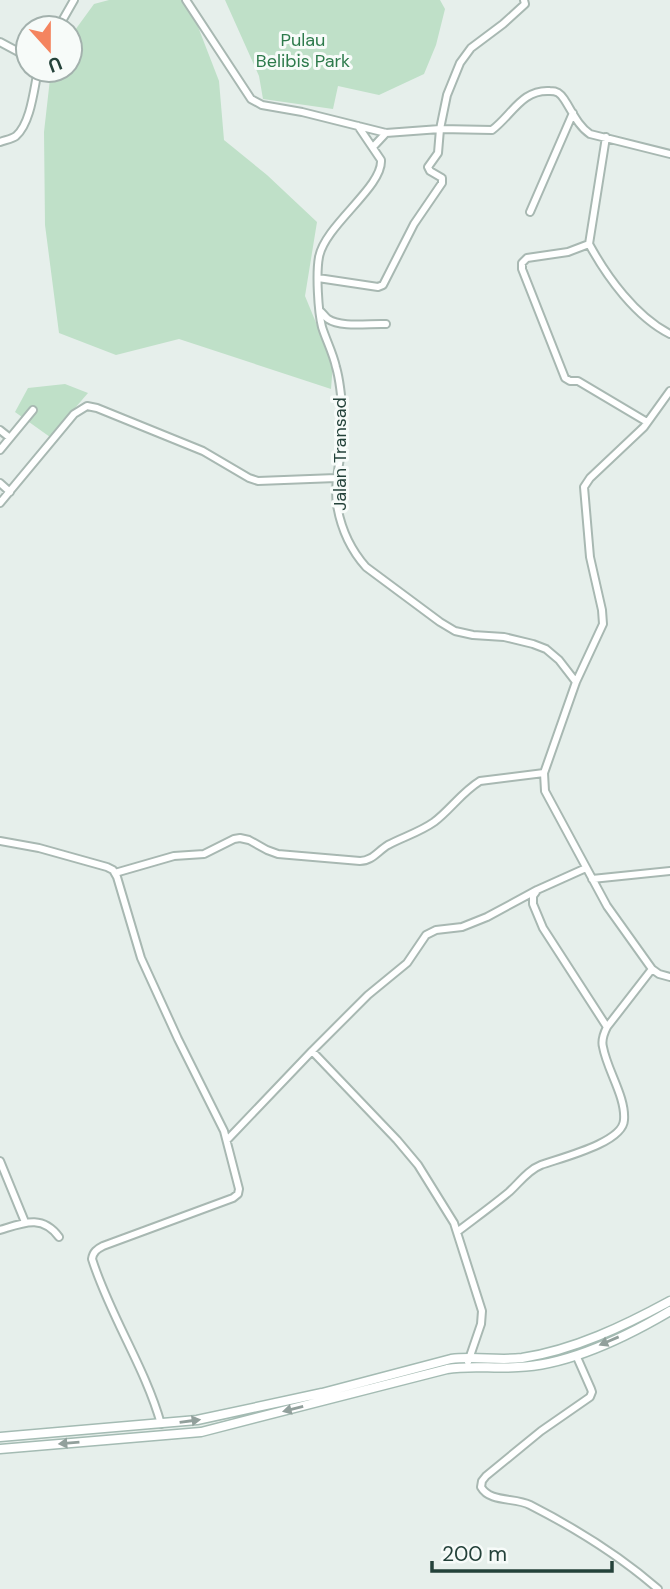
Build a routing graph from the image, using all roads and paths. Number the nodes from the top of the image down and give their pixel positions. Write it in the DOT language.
graph roads {
  1 [pos="187,0"];
  2 [pos="527,1"];
  3 [pos="35,84"];
  4 [pos="572,113"];
  5 [pos="358,126"];
  6 [pos="440,129"];
  7 [pos="386,132"];
  8 [pos="606,137"];
  9 [pos="0,142"];
  10 [pos="373,146"];
  11 [pos="670,154"];
  12 [pos="530,212"];
  13 [pos="589,244"];
  14 [pos="318,278"];
  15 [pos="320,310"];
  16 [pos="386,324"];
  17 [pos="670,334"];
  18 [pos="670,391"];
  19 [pos="33,410"];
  20 [pos="647,422"];
  21 [pos="0,430"];
  22 [pos="10,438"];
  23 [pos="0,450"];
  24 [pos="336,478"];
  25 [pos="0,483"];
  26 [pos="10,492"];
  27 [pos="0,503"];
  28 [pos="576,682"];
  29 [pos="544,772"];
  30 [pos="0,841"];
  31 [pos="586,868"];
  32 [pos="670,871"];
  33 [pos="115,873"];
  34 [pos="592,879"];
  35 [pos="537,890"];
  36 [pos="652,969"];
  37 [pos="670,977"];
  38 [pos="607,1027"];
  39 [pos="312,1051"];
  40 [pos="228,1140"];
  41 [pos="0,1161"];
  42 [pos="25,1222"];
  43 [pos="0,1230"];
  44 [pos="457,1232"];
  45 [pos="59,1237"];
  46 [pos="670,1301"];
  47 [pos="670,1311"];
  48 [pos="576,1355"];
  49 [pos="470,1357"];
  50 [pos="467,1367"];
  51 [pos="161,1424"];
  52 [pos="0,1437"];
  53 [pos="0,1449"];
  54 [pos="658,1589"];
  1 -- 5 [label="street"];
  2 -- 6 [label="street"];
  3 -- 9 [label="street"];
  4 -- 6 [label="street"];
  4 -- 8 [label="street"];
  4 -- 12 [label="street"];
  5 -- 7 [label="street"];
  5 -- 10 [label="street"];
  6 -- 7 [label="street"];
  6 -- 14 [label="street"];
  7 -- 10 [label="street"];
  8 -- 11 [label="street"];
  8 -- 13 [label="street"];
  10 -- 14 [label="street, Jalan Transad"];
  13 -- 17 [label="street"];
  13 -- 20 [label="street"];
  14 -- 15 [label="street, Jalan Transad"];
  15 -- 16 [label="street"];
  15 -- 24 [label="street, Jalan Transad"];
  18 -- 20 [label="street"];
  19 -- 22 [label="street"];
  20 -- 28 [label="street"];
  21 -- 22 [label="street"];
  22 -- 23 [label="street"];
  24 -- 26 [label="street"];
  24 -- 28 [label="street, Jalan Transad"];
  25 -- 26 [label="street"];
  26 -- 27 [label="street"];
  28 -- 29 [label="street"];
  29 -- 31 [label="street"];
  29 -- 33 [label="street"];
  30 -- 33 [label="street"];
  31 -- 34 [label="street"];
  31 -- 35 [label="street"];
  32 -- 34 [label="street"];
  33 -- 40 [label="street"];
  34 -- 36 [label="street"];
  35 -- 38 [label="street"];
  35 -- 39 [label="street"];
  36 -- 37 [label="street"];
  36 -- 38 [label="street"];
  38 -- 44 [label="street"];
  39 -- 40 [label="street"];
  39 -- 44 [label="street"];
  40 -- 51 [label="street"];
  41 -- 42 [label="street"];
  42 -- 43 [label="street"];
  42 -- 45 [label="street"];
  44 -- 49 [label="street"];
  46 -- 49 [label="street"];
  47 -- 48 [label="street, one-way"];
  48 -- 50 [label="street"];
  48 -- 54 [label="street"];
  49 -- 50 [label="street"];
  51 -- 49 [label="street, one-way"];
  50 -- 53 [label="street, one-way"];
  51 -- 52 [label="street"];
}
